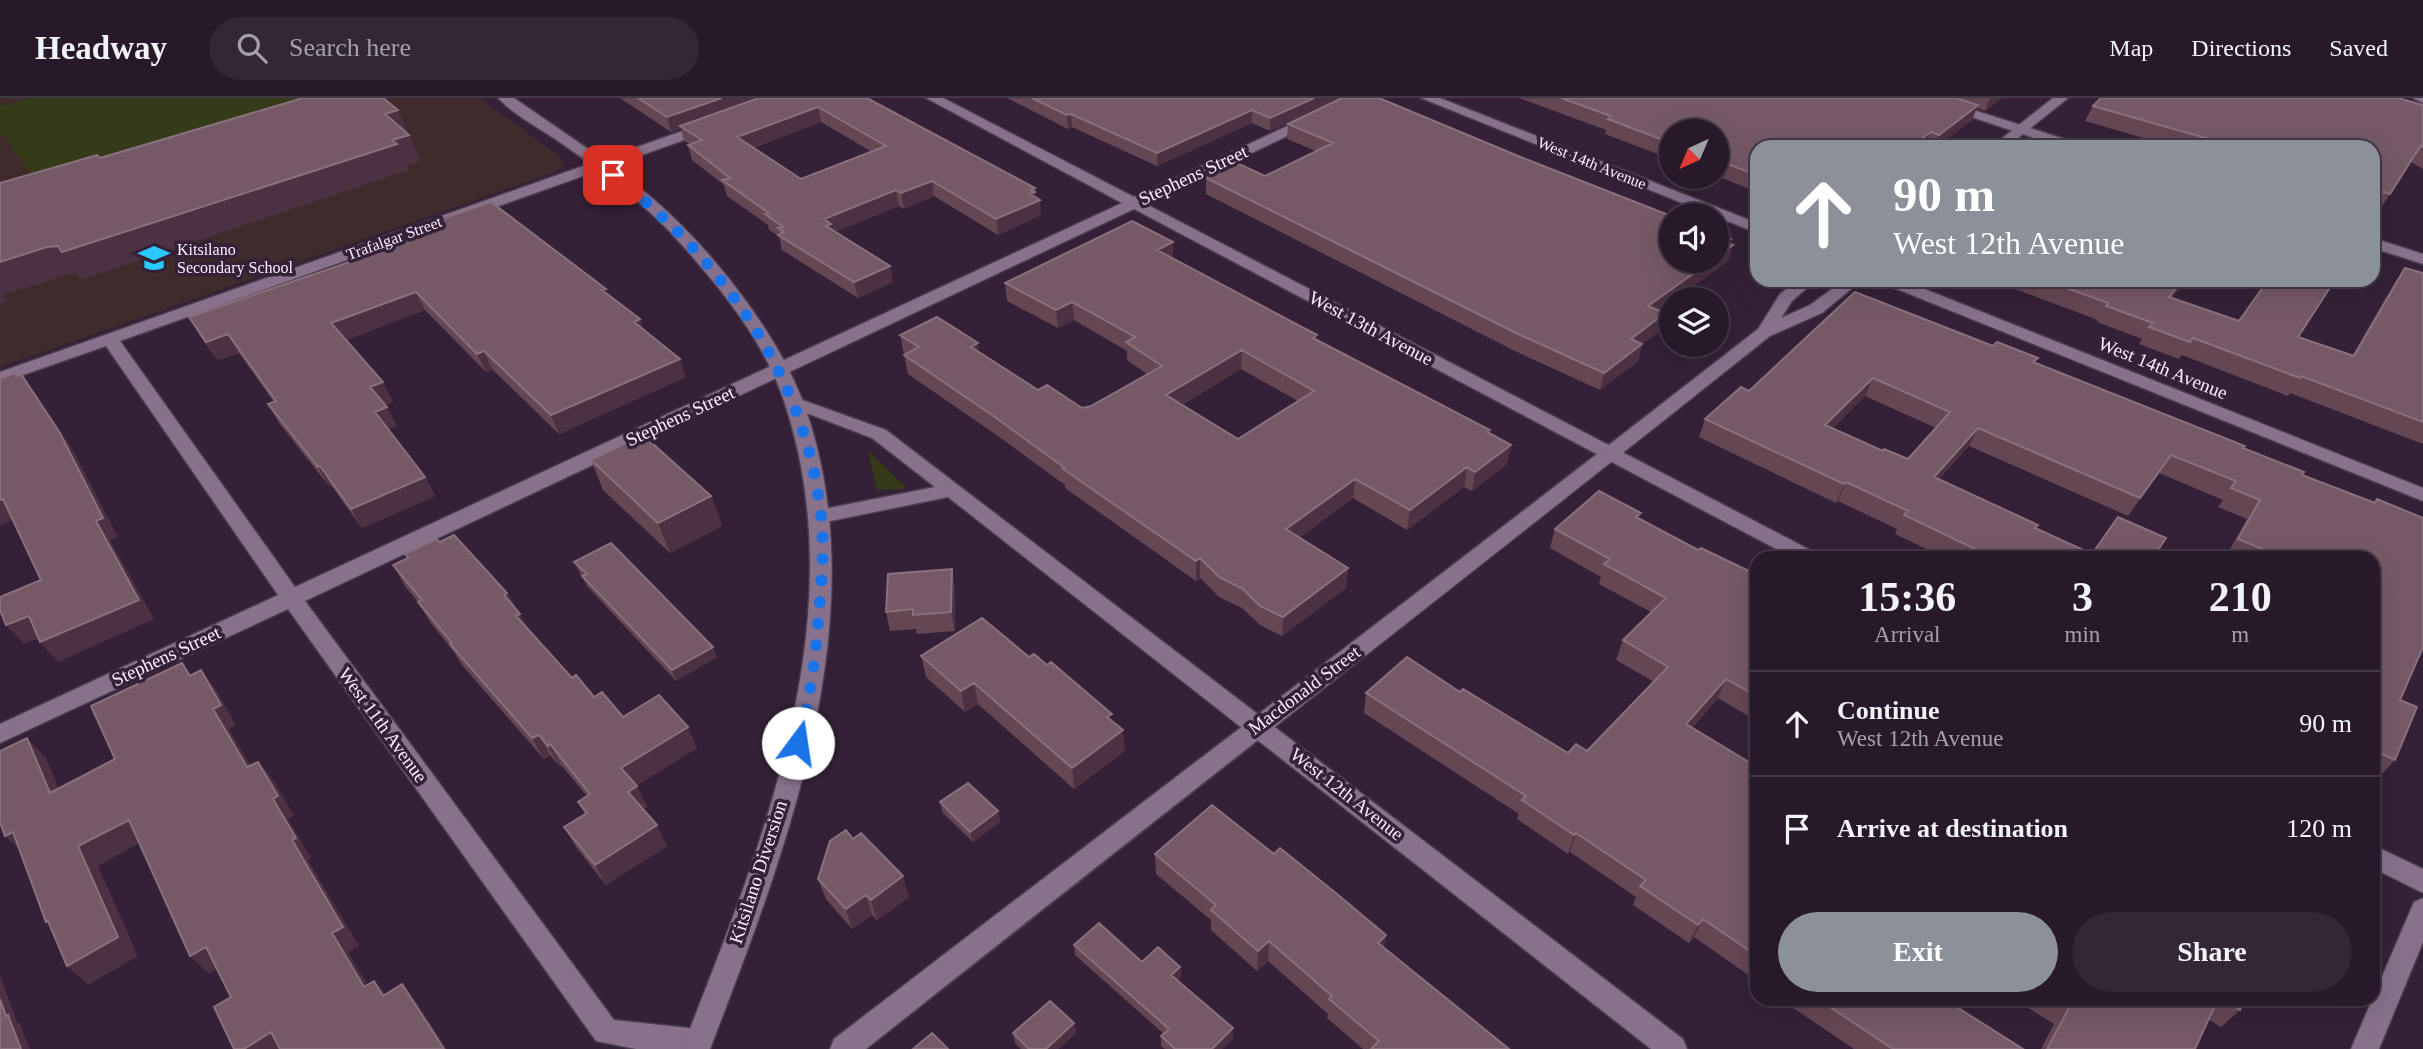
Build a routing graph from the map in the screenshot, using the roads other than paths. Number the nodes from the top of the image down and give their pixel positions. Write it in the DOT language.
graph roads {
  1 [pos="505,98"];
  2 [pos="933,98"];
  3 [pos="1359,98"];
  4 [pos="1428,98"];
  5 [pos="1922,98"];
  6 [pos="2061,98"];
  7 [pos="726,120"];
  8 [pos="2020,130"];
  9 [pos="2007,140"];
  10 [pos="2052,140"];
  11 [pos="598,165"];
  12 [pos="1132,204"];
  13 [pos="1750,225"];
  14 [pos="2380,245"];
  15 [pos="2423,259"];
  16 [pos="1799,287"];
  17 [pos="1845,287"];
  18 [pos="1905,287"];
  19 [pos="1764,332"];
  20 [pos="110,339"];
  21 [pos="779,370"];
  22 [pos="0,378"];
  23 [pos="794,402"];
  24 [pos="1611,453"];
  25 [pos="953,490"];
  26 [pos="2423,495"];
  27 [pos="821,516"];
  28 [pos="1797,551"];
  29 [pos="292,598"];
  30 [pos="1258,726"];
  31 [pos="0,734"];
  32 [pos="2380,860"];
  33 [pos="2423,882"];
  34 [pos="2423,910"];
  35 [pos="697,1046"];
  36 [pos="844,1049"];
  37 [pos="1673,1049"];
  38 [pos="2365,1049"];
  1 -- 11 [label="street"];
  2 -- 12 [label="street, West 13th Avenue"];
  3 -- 12 [label="street, Stephens Street"];
  4 -- 13 [label="street, West 14th Avenue"];
  5 -- 8 [label="street"];
  6 -- 8 [label="street"];
  7 -- 11 [label="street, Trafalgar Street"];
  8 -- 9 [label="street"];
  8 -- 10 [label="street"];
  11 -- 20 [label="street, Trafalgar Street"];
  11 -- 21 [label="street"];
  12 -- 21 [label="street, Stephens Street"];
  12 -- 24 [label="street, West 13th Avenue"];
  14 -- 15 [label="street"];
  16 -- 19 [label="street, Macdonald Street"];
  17 -- 19 [label="street, Macdonald Street"];
  18 -- 26 [label="street, West 14th Avenue"];
  19 -- 24 [label="street, Macdonald Street"];
  20 -- 22 [label="street, Trafalgar Street"];
  20 -- 29 [label="street, West 11th Avenue"];
  21 -- 23 [label="street"];
  21 -- 29 [label="street, Stephens Street"];
  23 -- 25 [label="street, West 12th Avenue"];
  23 -- 27 [label="street, Kitsilano Diversion"];
  24 -- 28 [label="street, West 13th Avenue"];
  24 -- 30 [label="street, Macdonald Street"];
  25 -- 27 [label="street"];
  25 -- 30 [label="street, West 12th Avenue"];
  27 -- 35 [label="street, Kitsilano Diversion"];
  29 -- 31 [label="street, Stephens Street"];
  29 -- 35 [label="street, West 11th Avenue"];
  30 -- 36 [label="street, Macdonald Street"];
  30 -- 37 [label="street, West 12th Avenue"];
  32 -- 33 [label="street"];
  34 -- 38 [label="street"];
}
